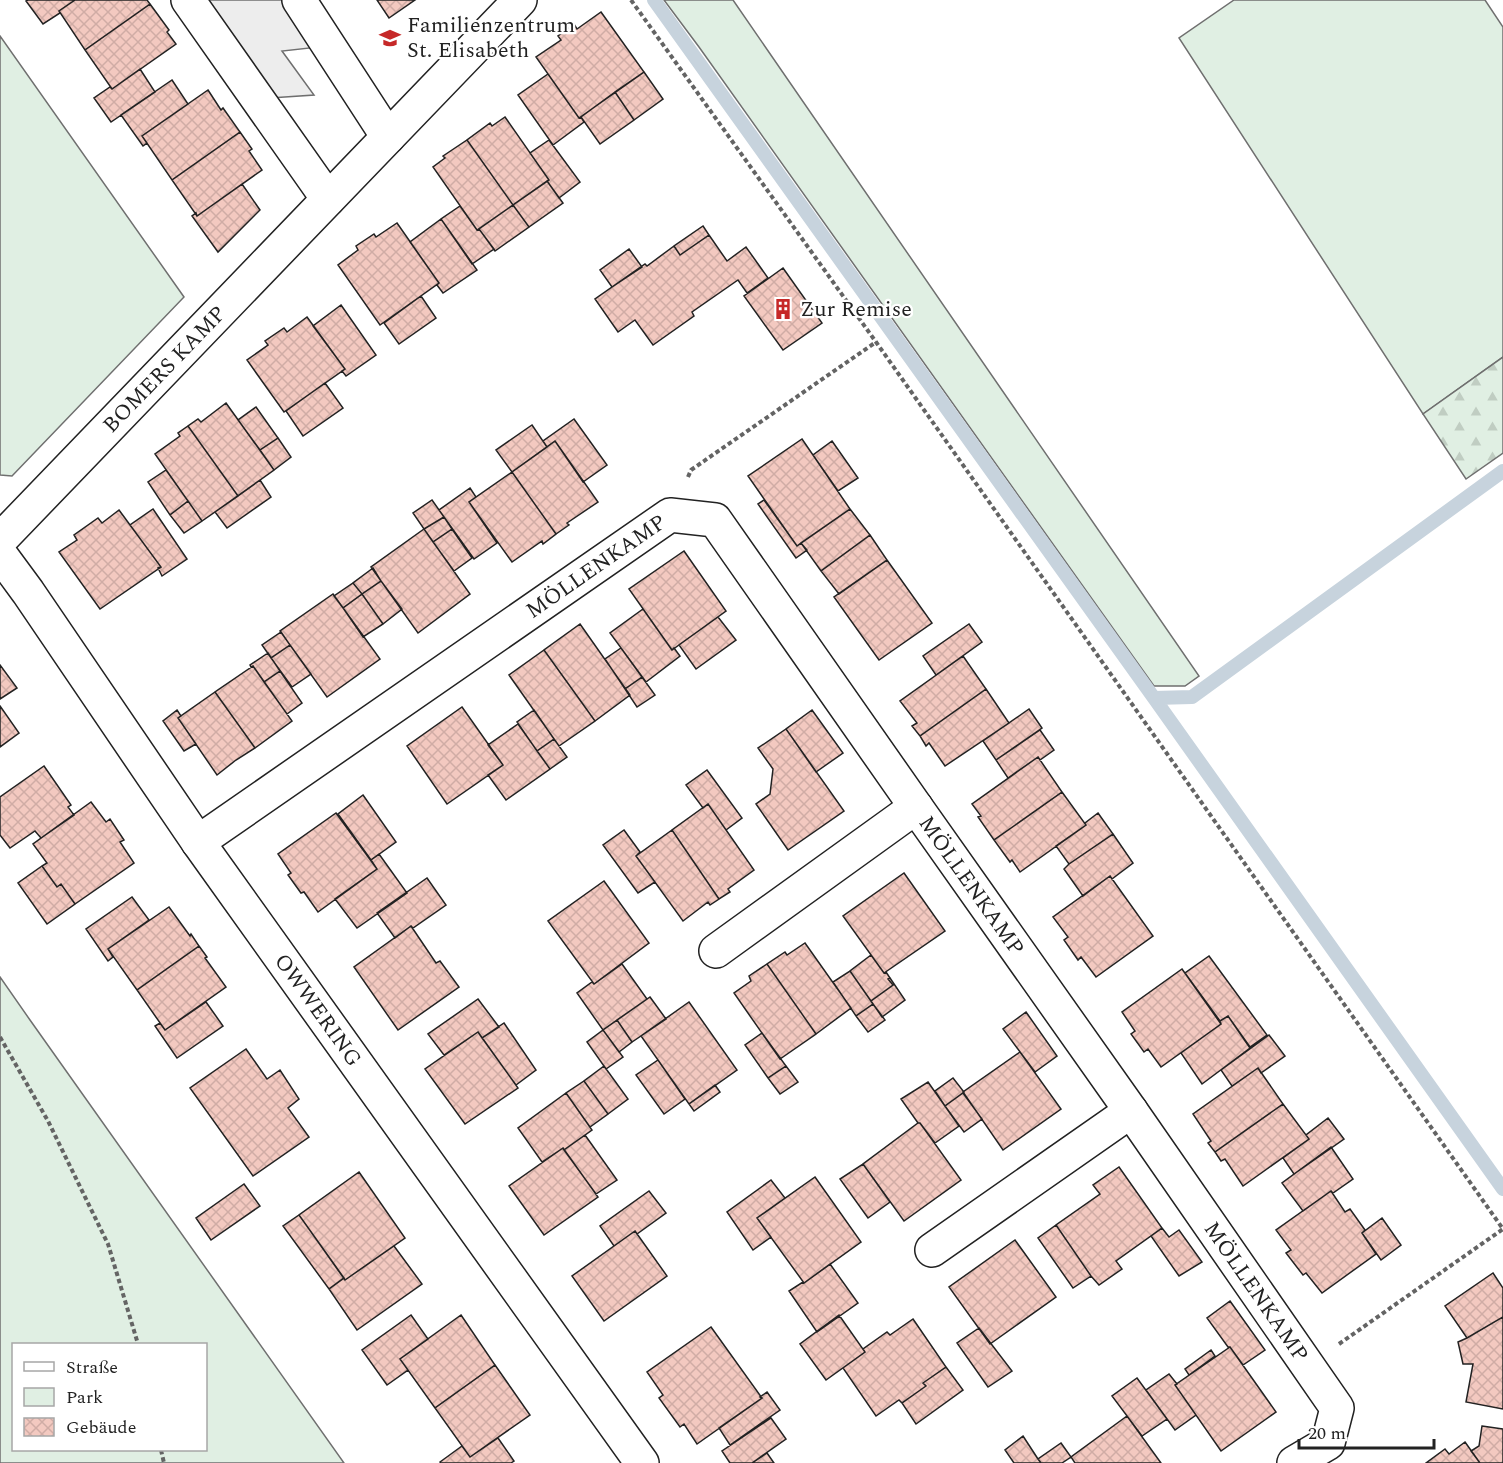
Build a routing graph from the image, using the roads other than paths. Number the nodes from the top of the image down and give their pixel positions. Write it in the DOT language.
graph roads {
  1 [pos="188,0"];
  2 [pos="299,0"];
  3 [pos="520,0"];
  4 [pos="388,136"];
  5 [pos="328,199"];
  6 [pos="0,540"];
  7 [pos="0,554"];
  8 [pos="916,807"];
  9 [pos="198,842"];
  10 [pos="716,951"];
  11 [pos="1131,1111"];
  12 [pos="932,1250"];
  13 [pos="642,1463"];
  14 [pos="1294,1463"];
  1 -- 5 [label="street"];
  2 -- 4 [label="street"];
  3 -- 4 [label="street, BOMERS KAMP"];
  4 -- 5 [label="street, BOMERS KAMP"];
  5 -- 6 [label="street, BOMERS KAMP"];
  7 -- 9 [label="street, OWWERING"];
  8 -- 9 [label="street, MÖLLENKAMP"];
  8 -- 10 [label="street, MÖLLENKAMP"];
  8 -- 11 [label="street, MÖLLENKAMP"];
  9 -- 13 [label="street, OWWERING"];
  11 -- 12 [label="street"];
  11 -- 14 [label="street, MÖLLENKAMP"];
}
